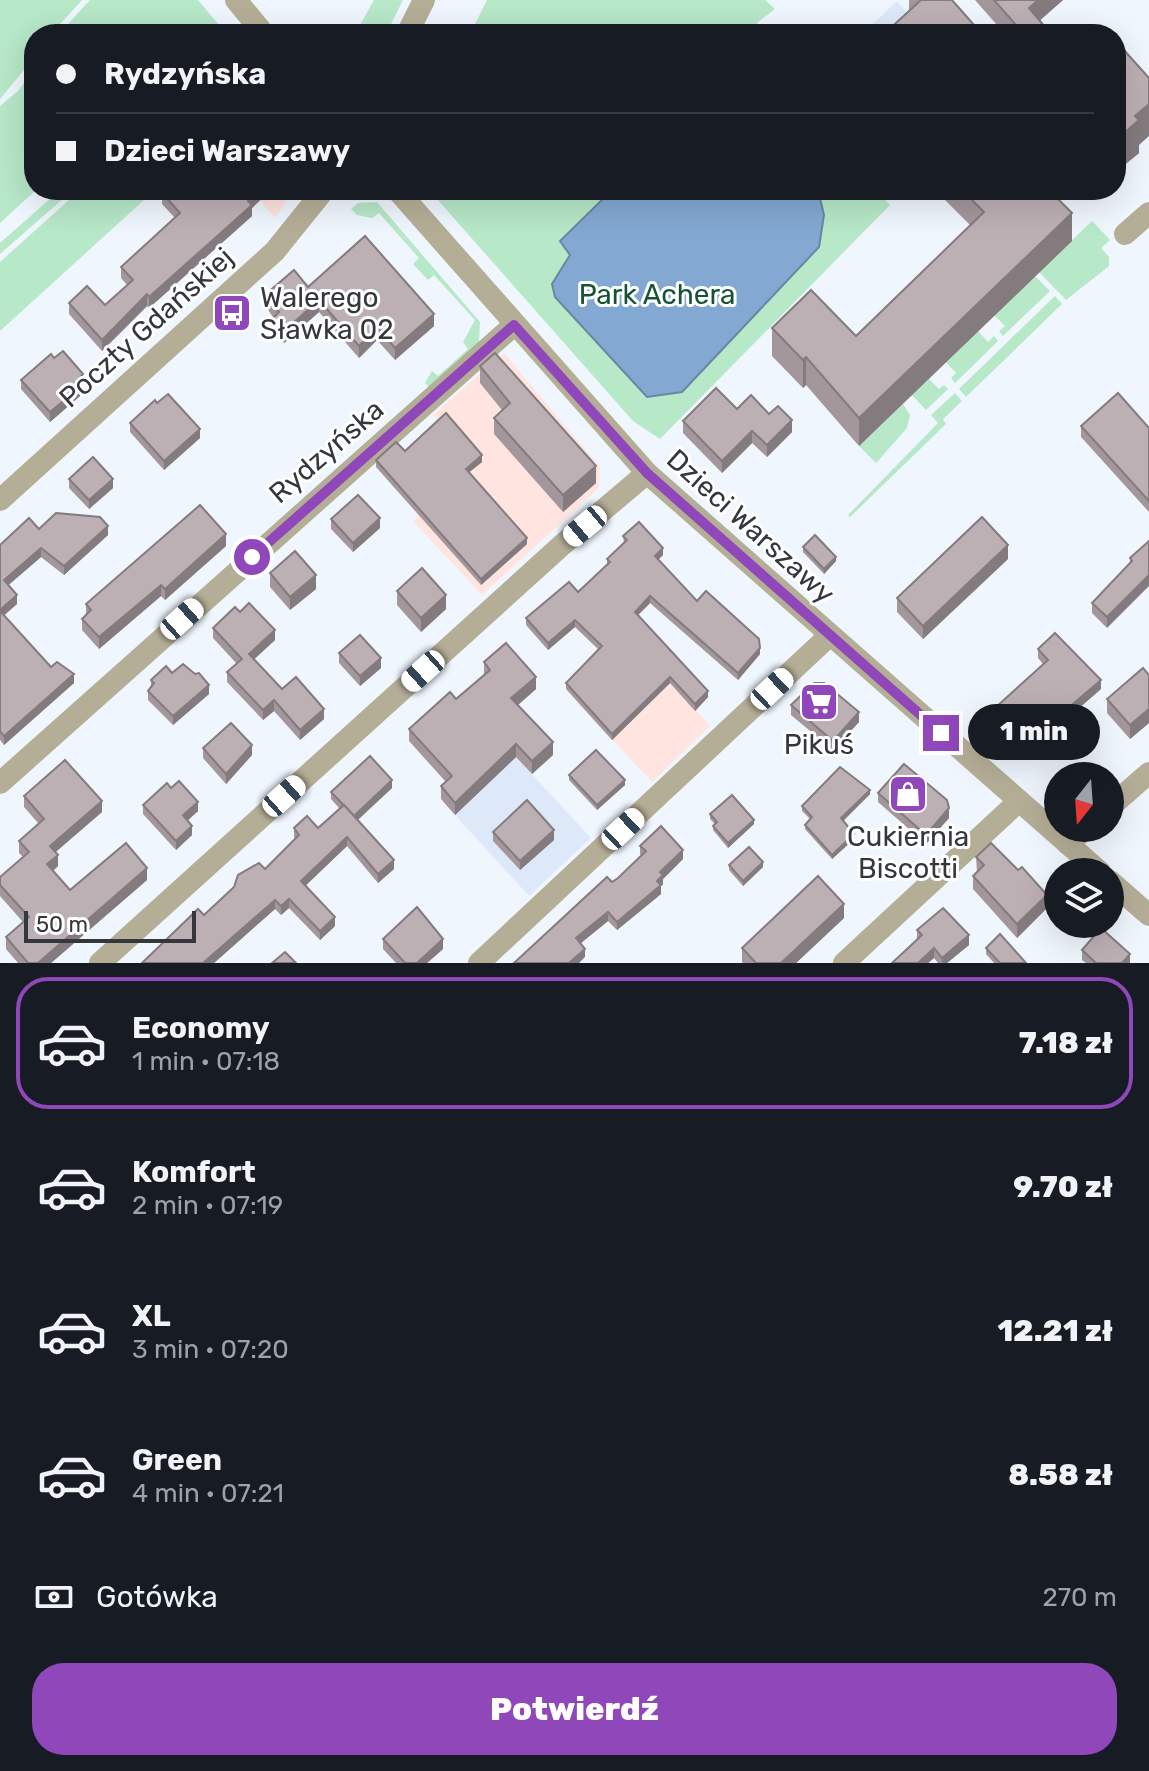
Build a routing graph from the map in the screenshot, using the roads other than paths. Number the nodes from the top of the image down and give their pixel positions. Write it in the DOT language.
graph roads {
  1 [pos="236,0"];
  2 [pos="424,0"];
  3 [pos="256,24"];
  4 [pos="412,24"];
  5 [pos="317,200"];
  6 [pos="406,200"];
  7 [pos="1149,213"];
  8 [pos="1125,234"];
  9 [pos="514,325"];
  10 [pos="647,473"];
  11 [pos="0,500"];
  12 [pos="829,636"];
  13 [pos="1149,773"];
  14 [pos="0,783"];
  15 [pos="1124,795"];
  16 [pos="1019,801"];
  17 [pos="1070,842"];
  18 [pos="1068,844"];
  19 [pos="1084,858"];
  20 [pos="1124,893"];
  21 [pos="1149,915"];
  22 [pos="100,963"];
  23 [pos="479,963"];
  24 [pos="844,963"];
  1 -- 3 [label="street"];
  2 -- 4 [label="street"];
  5 -- 11 [label="street, Poczty Gdańskiej"];
  6 -- 9 [label="street, Dzieci Warszawy"];
  7 -- 8 [label="street"];
  9 -- 10 [label="street, Dzieci Warszawy"];
  9 -- 14 [label="street, Rydzyńska"];
  10 -- 12 [label="street, Dzieci Warszawy"];
  10 -- 22 [label="street"];
  12 -- 16 [label="street, Dzieci Warszawy"];
  12 -- 23 [label="street"];
  13 -- 15 [label="street"];
  16 -- 18 [label="street, Dzieci Warszawy"];
  16 -- 24 [label="street"];
  17 -- 18 [label="street"];
  18 -- 19 [label="street, Dzieci Warszawy"];
  20 -- 21 [label="street"];
}
